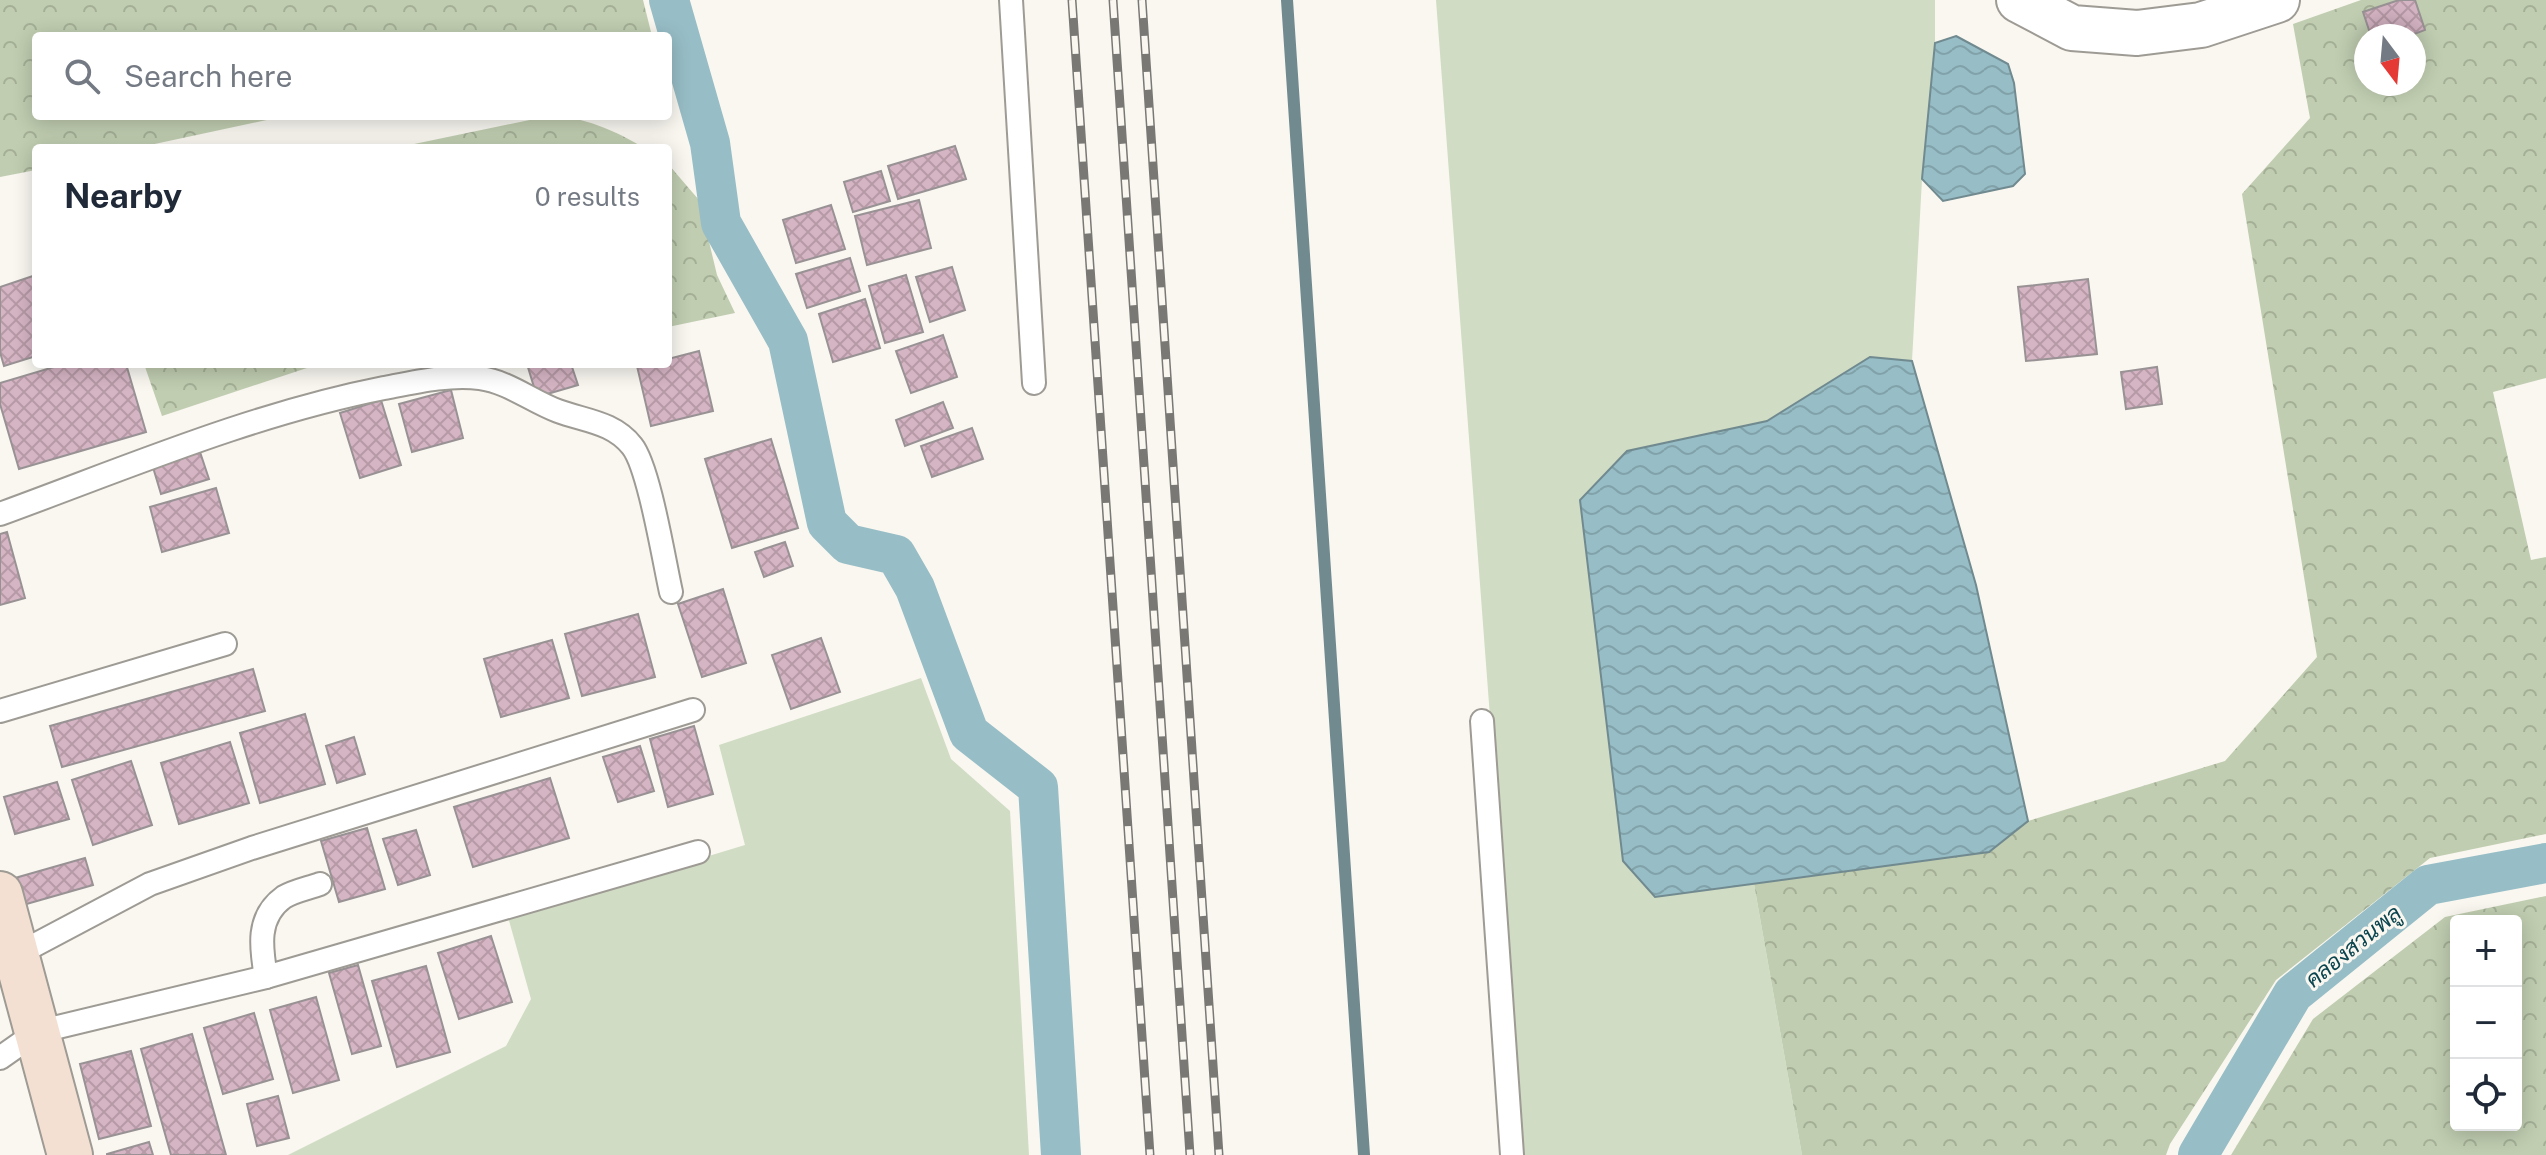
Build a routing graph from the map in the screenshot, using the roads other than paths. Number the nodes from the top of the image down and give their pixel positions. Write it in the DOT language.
graph roads {
  1 [pos="1011,0"];
  2 [pos="2019,0"];
  3 [pos="2277,0"];
  4 [pos="1034,383"];
  5 [pos="0,514"];
  6 [pos="671,592"];
  7 [pos="225,644"];
  8 [pos="693,710"];
  9 [pos="0,711"];
  10 [pos="1482,721"];
  11 [pos="698,852"];
  12 [pos="320,884"];
  13 [pos="0,894"];
  14 [pos="16,955"];
  15 [pos="266,977"];
  16 [pos="37,1032"];
  17 [pos="0,1058"];
  18 [pos="70,1155"];
  19 [pos="1512,1155"];
  1 -- 4 [label="lane"];
  2 -- 3 [label="street"];
  5 -- 6 [label="lane"];
  7 -- 9 [label="lane"];
  8 -- 14 [label="lane"];
  10 -- 19 [label="lane"];
  11 -- 15 [label="lane"];
  12 -- 15 [label="lane"];
  13 -- 14 [label="street"];
  14 -- 16 [label="street"];
  15 -- 16 [label="lane"];
  16 -- 17 [label="lane"];
  16 -- 18 [label="street"];
}
